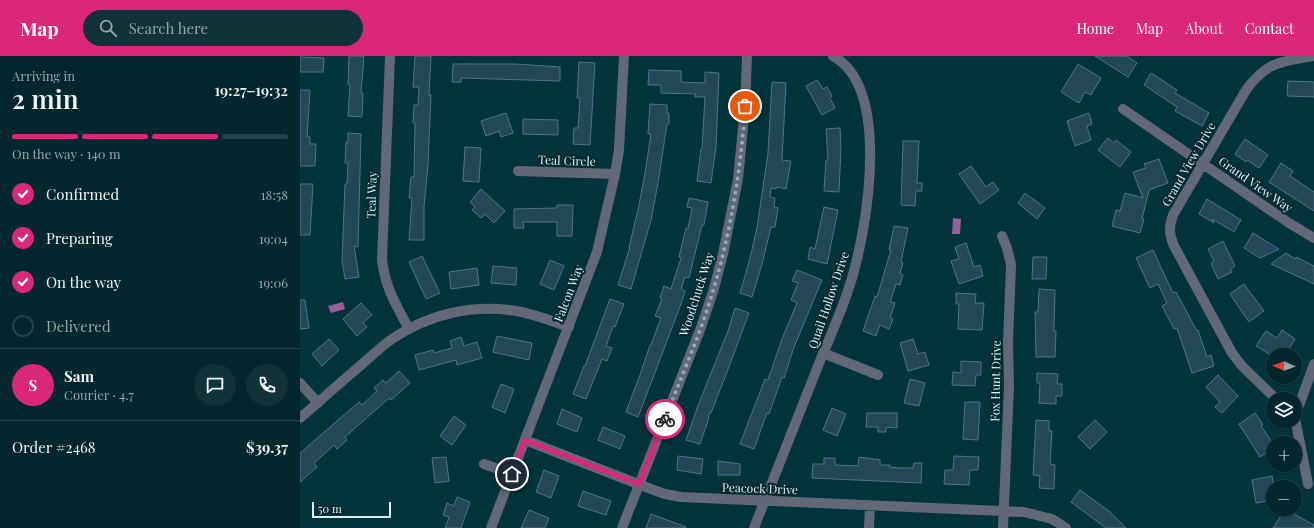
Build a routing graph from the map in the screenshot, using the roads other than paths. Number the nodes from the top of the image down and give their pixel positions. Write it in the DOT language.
graph roads {
  1 [pos="390,56"];
  2 [pos="624,56"];
  3 [pos="747,56"];
  4 [pos="833,56"];
  5 [pos="1314,56"];
  6 [pos="1123,109"];
  7 [pos="1203,164"];
  8 [pos="518,171"];
  9 [pos="615,174"];
  10 [pos="1002,236"];
  11 [pos="1314,238"];
  12 [pos="569,327"];
  13 [pos="409,329"];
  14 [pos="823,353"];
  15 [pos="1314,364"];
  16 [pos="878,375"];
  17 [pos="300,383"];
  18 [pos="1269,392"];
  19 [pos="1302,397"];
  20 [pos="318,403"];
  21 [pos="300,418"];
  22 [pos="1297,428"];
  23 [pos="525,440"];
  24 [pos="484,464"];
  25 [pos="512,474"];
  26 [pos="639,484"];
  27 [pos="1308,484"];
  28 [pos="765,502"];
  29 [pos="870,506"];
  30 [pos="1004,511"];
  31 [pos="491,528"];
  32 [pos="622,528"];
  33 [pos="754,528"];
  34 [pos="869,528"];
  35 [pos="1003,528"];
  36 [pos="1066,528"];
  1 -- 13 [label="street, Teal Way"];
  2 -- 9 [label="street, Falcon Way"];
  3 -- 26 [label="street, Woodchuck Way"];
  4 -- 14 [label="street, Quail Hollow Drive"];
  5 -- 7 [label="street, Grand View Drive"];
  6 -- 7 [label="street, Grand View Way"];
  7 -- 11 [label="street, Grand View Way"];
  7 -- 18 [label="street, Grand View Drive"];
  8 -- 9 [label="street, Teal Circle"];
  9 -- 12 [label="street, Falcon Way"];
  10 -- 30 [label="street, Fox Hunt Drive"];
  12 -- 13 [label="street"];
  12 -- 23 [label="street, Falcon Way"];
  13 -- 20 [label="street"];
  14 -- 16 [label="street"];
  14 -- 28 [label="street, Quail Hollow Drive"];
  15 -- 19 [label="street"];
  17 -- 20 [label="street"];
  20 -- 21 [label="street"];
  22 -- 27 [label="street"];
  23 -- 25 [label="street, Falcon Way"];
  23 -- 26 [label="street, Peacock Drive"];
  24 -- 25 [label="street"];
  25 -- 31 [label="street, Falcon Way"];
  26 -- 28 [label="street, Peacock Drive"];
  26 -- 32 [label="street, Woodchuck Way"];
  28 -- 29 [label="street, Peacock Drive"];
  28 -- 33 [label="street, Quail Hollow Drive"];
  29 -- 30 [label="street, Peacock Drive"];
  29 -- 34 [label="street"];
  30 -- 35 [label="street, Fox Hunt Drive"];
  30 -- 36 [label="street, Peacock Drive"];
}
